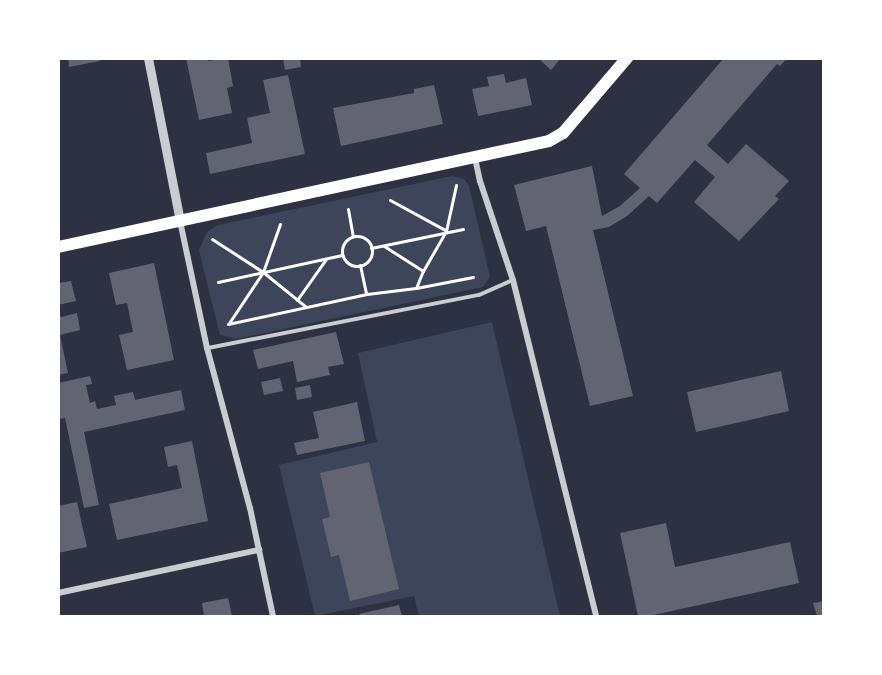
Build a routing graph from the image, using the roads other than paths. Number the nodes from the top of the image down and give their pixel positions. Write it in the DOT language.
graph roads {
  1 [pos="148,58"];
  2 [pos="627,58"];
  3 [pos="475,158"];
  4 [pos="180,221"];
  5 [pos="58,247"];
  6 [pos="513,280"];
  7 [pos="207,348"];
  8 [pos="259,550"];
  9 [pos="58,593"];
  10 [pos="273,616"];
  11 [pos="596,616"];
  1 -- 4 [label="street"];
  2 -- 3 [label="highway"];
  3 -- 4 [label="highway"];
  3 -- 6 [label="street"];
  4 -- 5 [label="highway"];
  4 -- 7 [label="street"];
  6 -- 7 [label="lane"];
  6 -- 11 [label="street"];
  7 -- 8 [label="street"];
  8 -- 9 [label="street"];
  8 -- 10 [label="street"];
}
